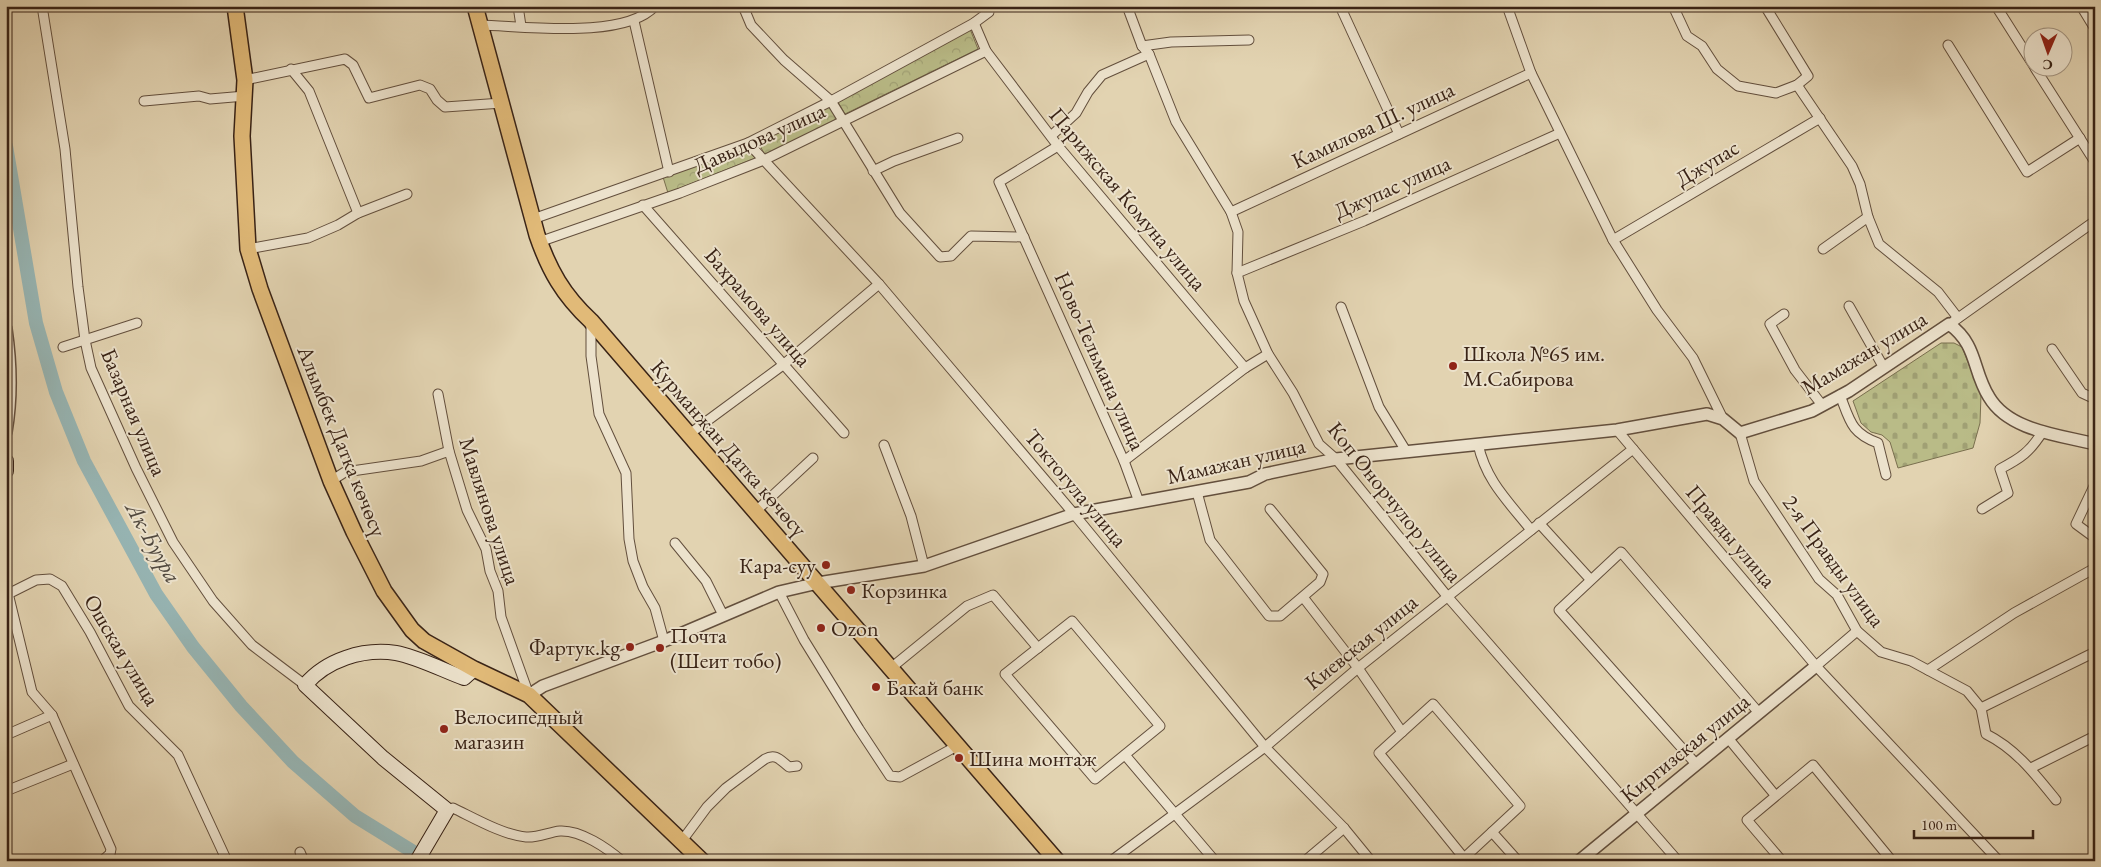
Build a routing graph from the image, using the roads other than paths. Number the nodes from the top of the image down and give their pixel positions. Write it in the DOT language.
graph roads {
  1 [pos="42,6"];
  2 [pos="234,6"];
  3 [pos="475,6"];
  4 [pos="518,6"];
  5 [pos="655,6"];
  6 [pos="743,6"];
  7 [pos="988,6"];
  8 [pos="1127,6"];
  9 [pos="1340,6"];
  10 [pos="1507,6"];
  11 [pos="1673,6"];
  12 [pos="1765,6"];
  13 [pos="1996,6"];
  14 [pos="2081,6"];
  15 [pos="634,21"];
  16 [pos="974,23"];
  17 [pos="480,25"];
  18 [pos="521,26"];
  19 [pos="2095,29"];
  20 [pos="1249,40"];
  21 [pos="1948,45"];
  22 [pos="1142,46"];
  23 [pos="986,51"];
  24 [pos="2024,51"];
  25 [pos="1149,54"];
  26 [pos="291,69"];
  27 [pos="1530,73"];
  28 [pos="2041,78"];
  29 [pos="245,80"];
  30 [pos="1797,85"];
  31 [pos="245,96"];
  32 [pos="144,101"];
  33 [pos="831,101"];
  34 [pos="502,103"];
  35 [pos="1820,118"];
  36 [pos="842,121"];
  37 [pos="1560,133"];
  38 [pos="1399,134"];
  39 [pos="1051,136"];
  40 [pos="958,138"];
  41 [pos="2080,138"];
  42 [pos="748,143"];
  43 [pos="1058,146"];
  44 [pos="764,160"];
  45 [pos="2095,162"];
  46 [pos="874,171"];
  47 [pos="669,172"];
  48 [pos="407,194"];
  49 [pos="644,205"];
  50 [pos="1231,212"];
  51 [pos="358,213"];
  52 [pos="1868,217"];
  53 [pos="533,219"];
  54 [pos="2095,221"];
  55 [pos="1024,236"];
  56 [pos="1613,240"];
  57 [pos="539,242"];
  58 [pos="248,249"];
  59 [pos="1823,249"];
  60 [pos="1237,273"];
  61 [pos="879,284"];
  62 [pos="1849,306"];
  63 [pos="1341,307"];
  64 [pos="1784,314"];
  65 [pos="591,321"];
  66 [pos="1954,321"];
  67 [pos="137,323"];
  68 [pos="6,329"];
  69 [pos="85,340"];
  70 [pos="63,346"];
  71 [pos="2052,349"];
  72 [pos="1268,354"];
  73 [pos="783,365"];
  74 [pos="1245,368"];
  75 [pos="1884,368"];
  76 [pos="438,394"];
  77 [pos="1840,395"];
  78 [pos="2095,400"];
  79 [pos="1822,405"];
  80 [pos="1723,419"];
  81 [pos="1617,430"];
  82 [pos="2043,431"];
  83 [pos="6,432"];
  84 [pos="1740,433"];
  85 [pos="844,434"];
  86 [pos="688,435"];
  87 [pos="1478,444"];
  88 [pos="2095,444"];
  89 [pos="884,445"];
  90 [pos="1633,449"];
  91 [pos="449,451"];
  92 [pos="1406,451"];
  93 [pos="6,457"];
  94 [pos="813,458"];
  95 [pos="1336,459"];
  96 [pos="1124,461"];
  97 [pos="6,462"];
  98 [pos="6,470"];
  99 [pos="1886,475"];
  100 [pos="330,481"];
  101 [pos="2095,484"];
  102 [pos="1197,492"];
  103 [pos="1139,502"];
  104 [pos="1270,509"];
  105 [pos="1982,509"];
  106 [pos="756,512"];
  107 [pos="1074,514"];
  108 [pos="1539,523"];
  109 [pos="1531,530"];
  110 [pos="2095,538"];
  111 [pos="675,543"];
  112 [pos="924,566"];
  113 [pos="2095,568"];
  114 [pos="1590,580"];
  115 [pos="818,583"];
  116 [pos="7,592"];
  117 [pos="779,592"];
  118 [pos="1447,596"];
  119 [pos="1303,597"];
  120 [pos="723,615"];
  121 [pos="1858,631"];
  122 [pos="664,641"];
  123 [pos="1038,648"];
  124 [pos="2095,652"];
  125 [pos="1816,666"];
  126 [pos="891,668"];
  127 [pos="1358,668"];
  128 [pos="474,670"];
  129 [pos="1928,670"];
  130 [pos="305,685"];
  131 [pos="528,695"];
  132 [pos="1981,708"];
  133 [pos="1759,712"];
  134 [pos="52,715"];
  135 [pos="1402,732"];
  136 [pos="6,735"];
  137 [pos="2095,736"];
  138 [pos="1728,738"];
  139 [pos="957,746"];
  140 [pos="1265,747"];
  141 [pos="1125,755"];
  142 [pos="73,764"];
  143 [pos="1696,764"];
  144 [pos="798,766"];
  145 [pos="2031,768"];
  146 [pos="6,791"];
  147 [pos="1775,795"];
  148 [pos="2056,800"];
  149 [pos="447,810"];
  150 [pos="1174,813"];
  151 [pos="1636,813"];
  152 [pos="1344,828"];
  153 [pos="1492,832"];
  154 [pos="681,842"];
  155 [pos="102,861"];
  156 [pos="227,861"];
  157 [pos="417,861"];
  158 [pos="622,861"];
  159 [pos="702,861"];
  160 [pos="1057,861"];
  161 [pos="1112,861"];
  162 [pos="1214,861"];
  163 [pos="1305,861"];
  164 [pos="1371,861"];
  165 [pos="1518,861"];
  166 [pos="1579,861"];
  167 [pos="1678,861"];
  168 [pos="1782,861"];
  169 [pos="1892,861"];
  170 [pos="1999,861"];
  1 -- 69 [label="street, Базарная улица"];
  2 -- 29 [label="main road, Алымбек Датка көчөсү"];
  3 -- 17 [label="main road, Курманжан Датка көчөсү"];
  4 -- 18 [label="street"];
  5 -- 15 [label="street"];
  6 -- 33 [label="street"];
  7 -- 16 [label="street"];
  8 -- 22 [label="street, Коп Онорчулор улица"];
  9 -- 38 [label="street"];
  10 -- 27 [label="street"];
  11 -- 30 [label="street"];
  12 -- 30 [label="street"];
  13 -- 24 [label="street"];
  14 -- 19 [label="street"];
  15 -- 18 [label="street"];
  15 -- 47 [label="street"];
  16 -- 23 [label="street, Парижская Комуна улица"];
  16 -- 33 [label="street"];
  17 -- 18 [label="street"];
  17 -- 34 [label="main road, Курманжан Датка көчөсү"];
  20 -- 22 [label="street"];
  21 -- 41 [label="street"];
  22 -- 25 [label="street, Коп Онорчулор улица"];
  23 -- 36 [label="street, Давыдова улица"];
  23 -- 39 [label="street, Парижская Комуна улица"];
  25 -- 39 [label="street"];
  25 -- 50 [label="street, Коп Онорчулор улица"];
  26 -- 29 [label="street"];
  26 -- 34 [label="street"];
  26 -- 51 [label="street"];
  27 -- 37 [label="street"];
  27 -- 38 [label="street, Камилова Ш. улица"];
  28 -- 41 [label="street"];
  29 -- 31 [label="main road, Алымбек Датка көчөсү"];
  30 -- 35 [label="street"];
  31 -- 32 [label="street"];
  31 -- 58 [label="main road, Алымбек Датка көчөсү"];
  33 -- 36 [label="street"];
  33 -- 42 [label="street"];
  34 -- 53 [label="main road, Курманжан Датка көчөсү"];
  35 -- 52 [label="street"];
  35 -- 56 [label="street, Джупас"];
  36 -- 44 [label="street, Давыдова улица"];
  36 -- 46 [label="street"];
  37 -- 56 [label="street"];
  37 -- 60 [label="street, Джупас улица"];
  38 -- 50 [label="street, Камилова Ш. улица"];
  39 -- 43 [label="street, Парижская Комуна улица"];
  40 -- 46 [label="street"];
  41 -- 45 [label="street"];
  42 -- 44 [label="street, Токтогула улица"];
  42 -- 47 [label="street"];
  43 -- 55 [label="street, Ново-Тельмана улица"];
  43 -- 74 [label="street, Парижская Комуна улица"];
  44 -- 49 [label="street, Давыдова улица"];
  44 -- 61 [label="street, Токтогула улица"];
  46 -- 55 [label="street"];
  47 -- 53 [label="street"];
  48 -- 51 [label="street"];
  49 -- 57 [label="street, Давыдова улица"];
  49 -- 73 [label="street, Бахрамова улица"];
  50 -- 60 [label="street, Коп Онорчулор улица"];
  51 -- 58 [label="street"];
  52 -- 59 [label="street"];
  52 -- 66 [label="street"];
  53 -- 57 [label="main road, Курманжан Датка көчөсү"];
  54 -- 66 [label="street"];
  55 -- 96 [label="street, Ново-Тельмана улица"];
  56 -- 80 [label="street"];
  57 -- 65 [label="main road, Курманжан Датка көчөсү"];
  58 -- 100 [label="main road, Алымбек Датка көчөсү"];
  60 -- 72 [label="street, Коп Онорчулор улица"];
  61 -- 73 [label="street"];
  61 -- 107 [label="street, Токтогула улица"];
  62 -- 75 [label="street"];
  63 -- 92 [label="street"];
  64 -- 79 [label="street"];
  65 -- 86 [label="main road, Курманжан Датка көчөсү"];
  65 -- 122 [label="street"];
  66 -- 75 [label="street, Мамажан улица"];
  66 -- 82 [label="street"];
  67 -- 69 [label="street"];
  68 -- 83 [label="street"];
  69 -- 70 [label="street"];
  69 -- 130 [label="street, Базарная улица"];
  71 -- 78 [label="street"];
  72 -- 74 [label="street"];
  72 -- 95 [label="street, Коп Онорчулор улица"];
  73 -- 85 [label="street, Бахрамова улица"];
  73 -- 86 [label="street"];
  74 -- 96 [label="street"];
  75 -- 77 [label="street, Мамажан улица"];
  76 -- 91 [label="street, Мавлянова улица"];
  77 -- 79 [label="street, Мамажан улица"];
  77 -- 99 [label="street"];
  79 -- 84 [label="street, Мамажан улица"];
  80 -- 81 [label="street, Мамажан улица"];
  80 -- 84 [label="street"];
  81 -- 87 [label="street, Мамажан улица"];
  81 -- 90 [label="street, Правды улица"];
  82 -- 88 [label="street"];
  82 -- 105 [label="street"];
  84 -- 121 [label="street, 2-я Правды улица"];
  86 -- 106 [label="main road, Курманжан Датка көчөсү"];
  87 -- 92 [label="street, Мамажан улица"];
  87 -- 109 [label="street"];
  89 -- 112 [label="street"];
  90 -- 108 [label="street, Киевская улица"];
  90 -- 125 [label="street, Правды улица"];
  91 -- 100 [label="street"];
  91 -- 131 [label="street, Мавлянова улица"];
  92 -- 95 [label="street, Мамажан улица"];
  93 -- 97 [label="street"];
  94 -- 106 [label="street"];
  95 -- 102 [label="street, Мамажан улица"];
  95 -- 118 [label="street, Коп Онорчулор улица"];
  96 -- 103 [label="street, Ново-Тельмана улица"];
  97 -- 98 [label="main road"];
  100 -- 128 [label="main road, Алымбек Датка көчөсү"];
  101 -- 110 [label="street"];
  102 -- 103 [label="street, Мамажан улица"];
  102 -- 119 [label="street"];
  103 -- 107 [label="street, Мамажан улица"];
  104 -- 119 [label="street"];
  106 -- 115 [label="main road, Курманжан Датка көчөсү"];
  107 -- 112 [label="street, Мамажан улица"];
  107 -- 140 [label="street, Токтогула улица"];
  108 -- 109 [label="street, Киевская улица"];
  108 -- 114 [label="street"];
  109 -- 118 [label="street, Киевская улица"];
  111 -- 120 [label="street"];
  112 -- 115 [label="street, Мамажан улица"];
  113 -- 129 [label="street"];
  114 -- 133 [label="street"];
  114 -- 143 [label="street"];
  115 -- 117 [label="street, Мамажан улица"];
  115 -- 126 [label="main road, Курманжан Датка көчөсү"];
  116 -- 134 [label="street"];
  116 -- 156 [label="street, Ошская улица"];
  117 -- 120 [label="street, Мамажан улица"];
  117 -- 139 [label="street"];
  118 -- 127 [label="street, Киевская улица"];
  118 -- 151 [label="street, Коп Онорчулор улица"];
  119 -- 127 [label="street"];
  120 -- 122 [label="street, Мамажан улица"];
  121 -- 125 [label="street"];
  121 -- 129 [label="street, 2-я Правды улица"];
  122 -- 131 [label="street, Мамажан улица"];
  123 -- 126 [label="street"];
  123 -- 141 [label="street"];
  123 -- 141 [label="street"];
  124 -- 132 [label="street"];
  125 -- 133 [label="street, Киргизская улица"];
  125 -- 170 [label="street, Правды улица"];
  126 -- 139 [label="main road, Курманжан Датка көчөсү"];
  127 -- 135 [label="street"];
  127 -- 140 [label="street, Киевская улица"];
  128 -- 130 [label="main road"];
  128 -- 131 [label="main road, Алымбек Датка көчөсү"];
  129 -- 132 [label="street, 2-я Правды улица"];
  130 -- 149 [label="main road"];
  131 -- 154 [label="main road, Алымбек Датка көчөсү"];
  132 -- 145 [label="street"];
  133 -- 138 [label="street, Киргизская улица"];
  134 -- 136 [label="street"];
  134 -- 142 [label="street"];
  135 -- 153 [label="street"];
  135 -- 153 [label="street"];
  137 -- 145 [label="street"];
  138 -- 143 [label="street, Киргизская улица"];
  138 -- 147 [label="street"];
  139 -- 160 [label="main road, Курманжан Датка көчөсү"];
  140 -- 150 [label="street, Киевская улица"];
  140 -- 152 [label="street, Токтогула улица"];
  141 -- 150 [label="street"];
  142 -- 146 [label="street"];
  142 -- 155 [label="street"];
  143 -- 151 [label="street, Киргизская улица"];
  144 -- 154 [label="street"];
  145 -- 148 [label="street"];
  147 -- 168 [label="street"];
  147 -- 169 [label="street"];
  149 -- 157 [label="main road"];
  149 -- 158 [label="street"];
  150 -- 161 [label="street, Киевская улица"];
  150 -- 162 [label="street"];
  151 -- 166 [label="street, Киргизская улица"];
  151 -- 167 [label="street, Коп Онорчулор улица"];
  152 -- 163 [label="street"];
  152 -- 164 [label="street, Токтогула улица"];
  153 -- 165 [label="street"];
  154 -- 159 [label="main road, Алымбек Датка көчөсү"];
}
